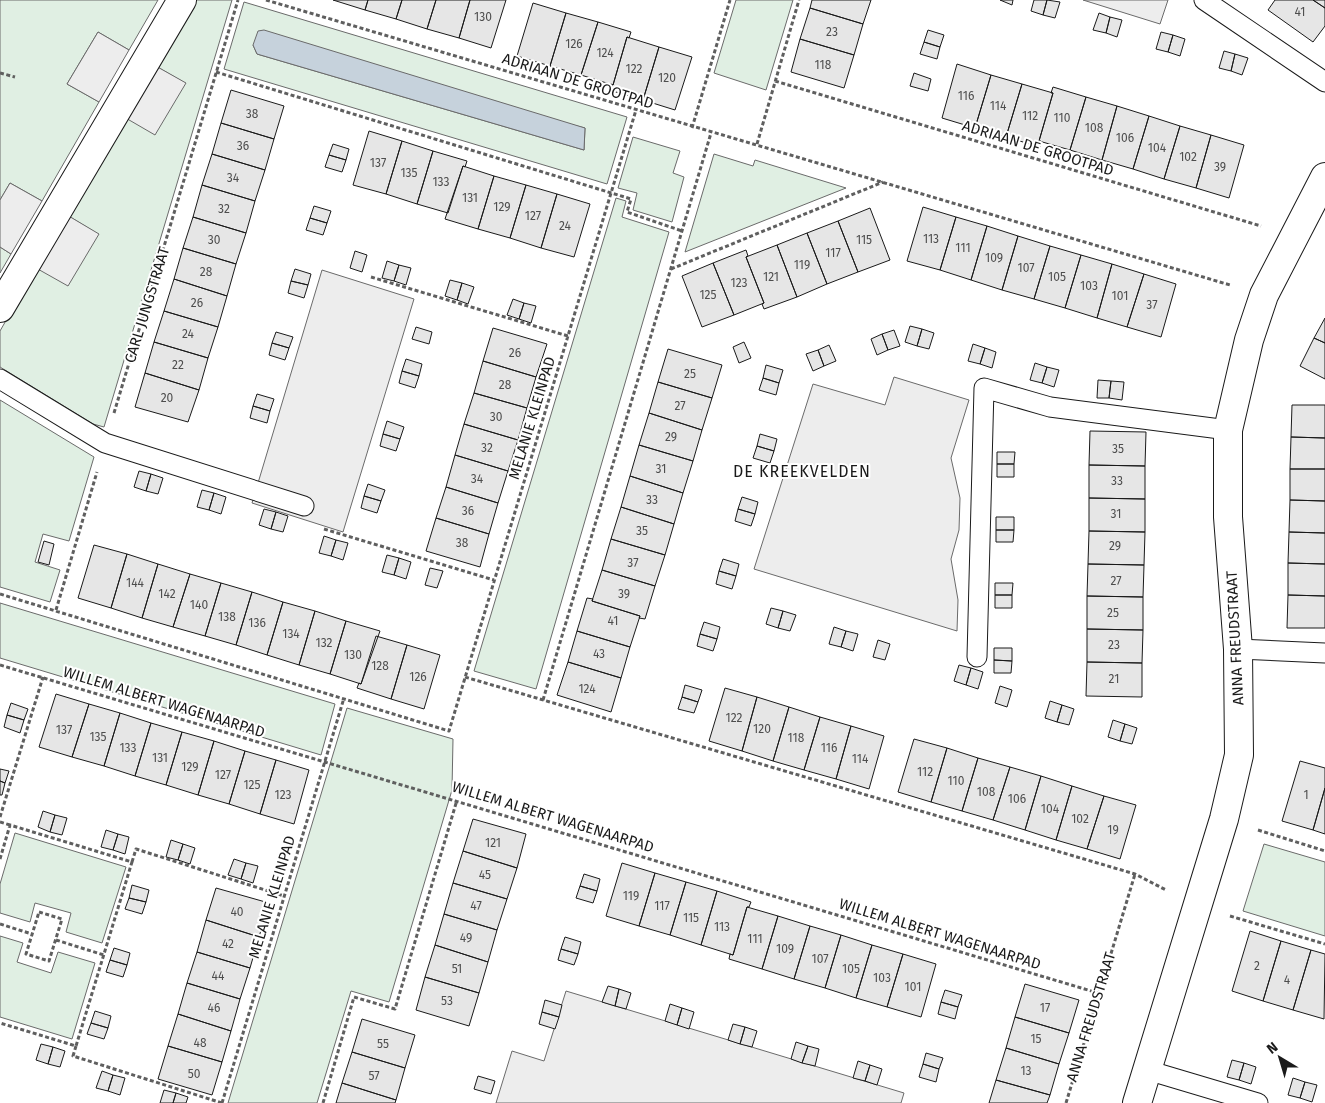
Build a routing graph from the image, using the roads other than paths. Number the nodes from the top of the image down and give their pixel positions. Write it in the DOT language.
graph roads {
  1 [pos="182,0"];
  2 [pos="1204,0"];
  3 [pos="1325,82"];
  4 [pos="1325,177"];
  5 [pos="0,308"];
  6 [pos="0,380"];
  7 [pos="1228,430"];
  8 [pos="304,506"];
  9 [pos="1238,649"];
  10 [pos="1325,653"];
  11 [pos="977,657"];
  12 [pos="1147,1070"];
  13 [pos="1137,1103"];
  14 [pos="1258,1103"];
  1 -- 5 [label="street"];
  2 -- 3 [label="lane"];
  4 -- 7 [label="street, ANNA FREUDSTRAAT"];
  6 -- 8 [label="lane"];
  7 -- 9 [label="street, ANNA FREUDSTRAAT"];
  7 -- 11 [label="lane"];
  9 -- 10 [label="lane"];
  9 -- 12 [label="street, ANNA FREUDSTRAAT"];
  12 -- 13 [label="street, ANNA FREUDSTRAAT"];
  12 -- 14 [label="lane"];
}
